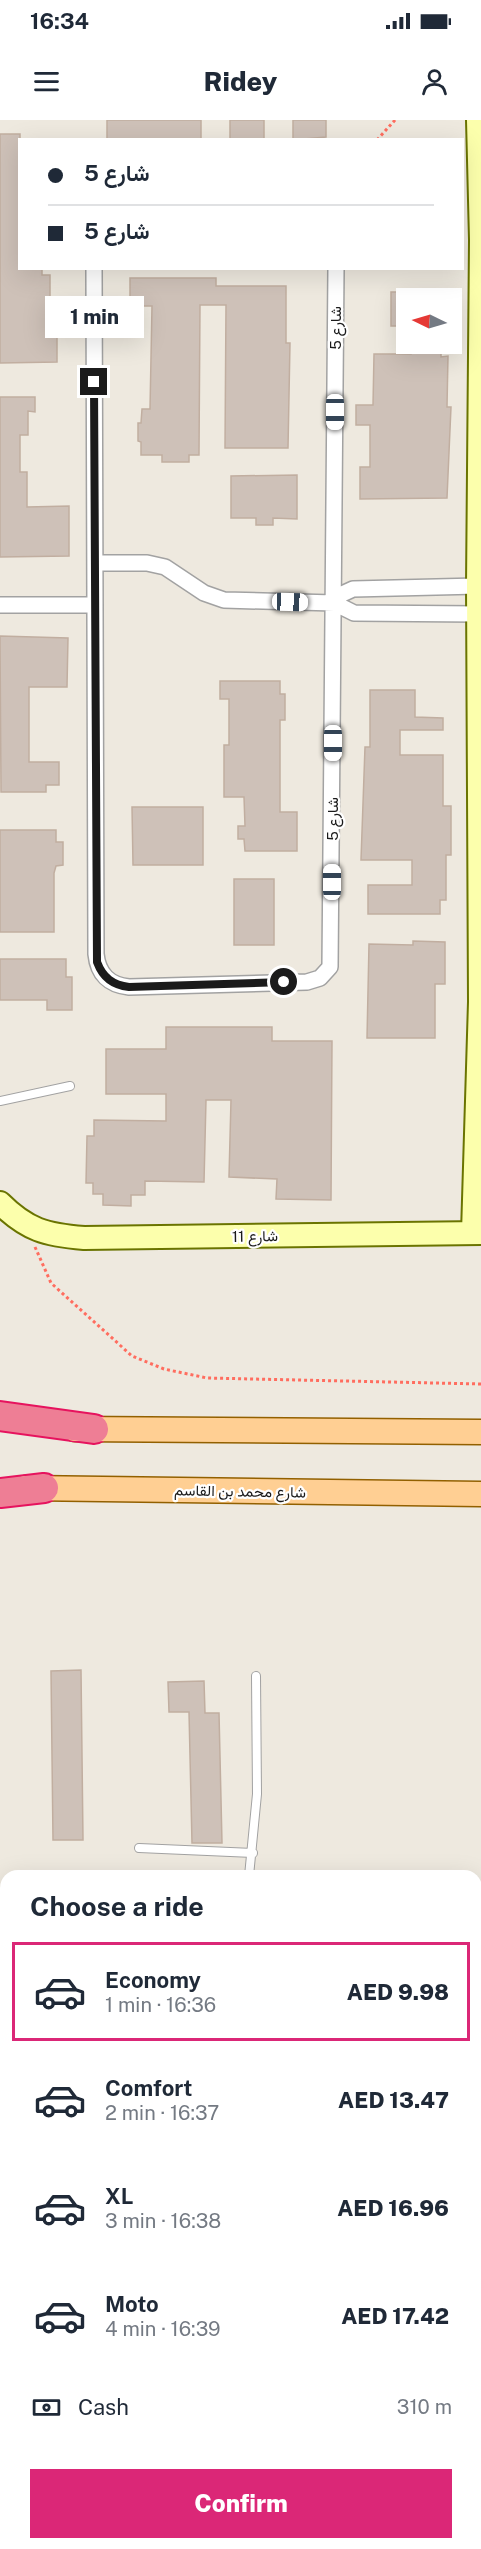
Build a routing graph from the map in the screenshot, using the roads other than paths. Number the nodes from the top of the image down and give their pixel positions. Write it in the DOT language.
graph roads {
  1 [pos="478,120"];
  2 [pos="481,240"];
  3 [pos="94,270"];
  4 [pos="336,270"];
  5 [pos="95,563"];
  6 [pos="478,586"];
  7 [pos="334,603"];
  8 [pos="0,605"];
  9 [pos="95,605"];
  10 [pos="478,614"];
  11 [pos="480,682"];
  12 [pos="481,1002"];
  13 [pos="70,1086"];
  14 [pos="0,1101"];
  15 [pos="0,1203"];
  16 [pos="477,1233"];
  17 [pos="0,1416"];
  18 [pos="0,1429"];
  19 [pos="94,1429"];
  20 [pos="481,1432"];
  21 [pos="0,1487"];
  22 [pos="44,1488"];
  23 [pos="0,1493"];
  24 [pos="481,1494"];
  25 [pos="256,1676"];
  26 [pos="139,1848"];
  27 [pos="253,1852"];
  28 [pos="250,1870"];
  1 -- 2 [label="street"];
  2 -- 6 [label="street"];
  3 -- 5 [label="street, شارع 5"];
  4 -- 7 [label="street, شارع 5"];
  5 -- 7 [label="street"];
  5 -- 9 [label="street, شارع 5"];
  6 -- 7 [label="street"];
  6 -- 10 [label="street"];
  7 -- 9 [label="street, شارع 5"];
  7 -- 10 [label="street"];
  8 -- 9 [label="street"];
  10 -- 11 [label="street"];
  11 -- 12 [label="street"];
  12 -- 16 [label="street"];
  13 -- 14 [label="lane"];
  15 -- 16 [label="street, شارع 11"];
  17 -- 19 [label="highway"];
  18 -- 19 [label="main road"];
  19 -- 20 [label="main road"];
  21 -- 22 [label="main road, شارع محمد بن القاسم"];
  22 -- 23 [label="highway"];
  22 -- 24 [label="main road, شارع محمد بن القاسم"];
  25 -- 27 [label="lane"];
  26 -- 27 [label="lane"];
  27 -- 28 [label="lane"];
}
